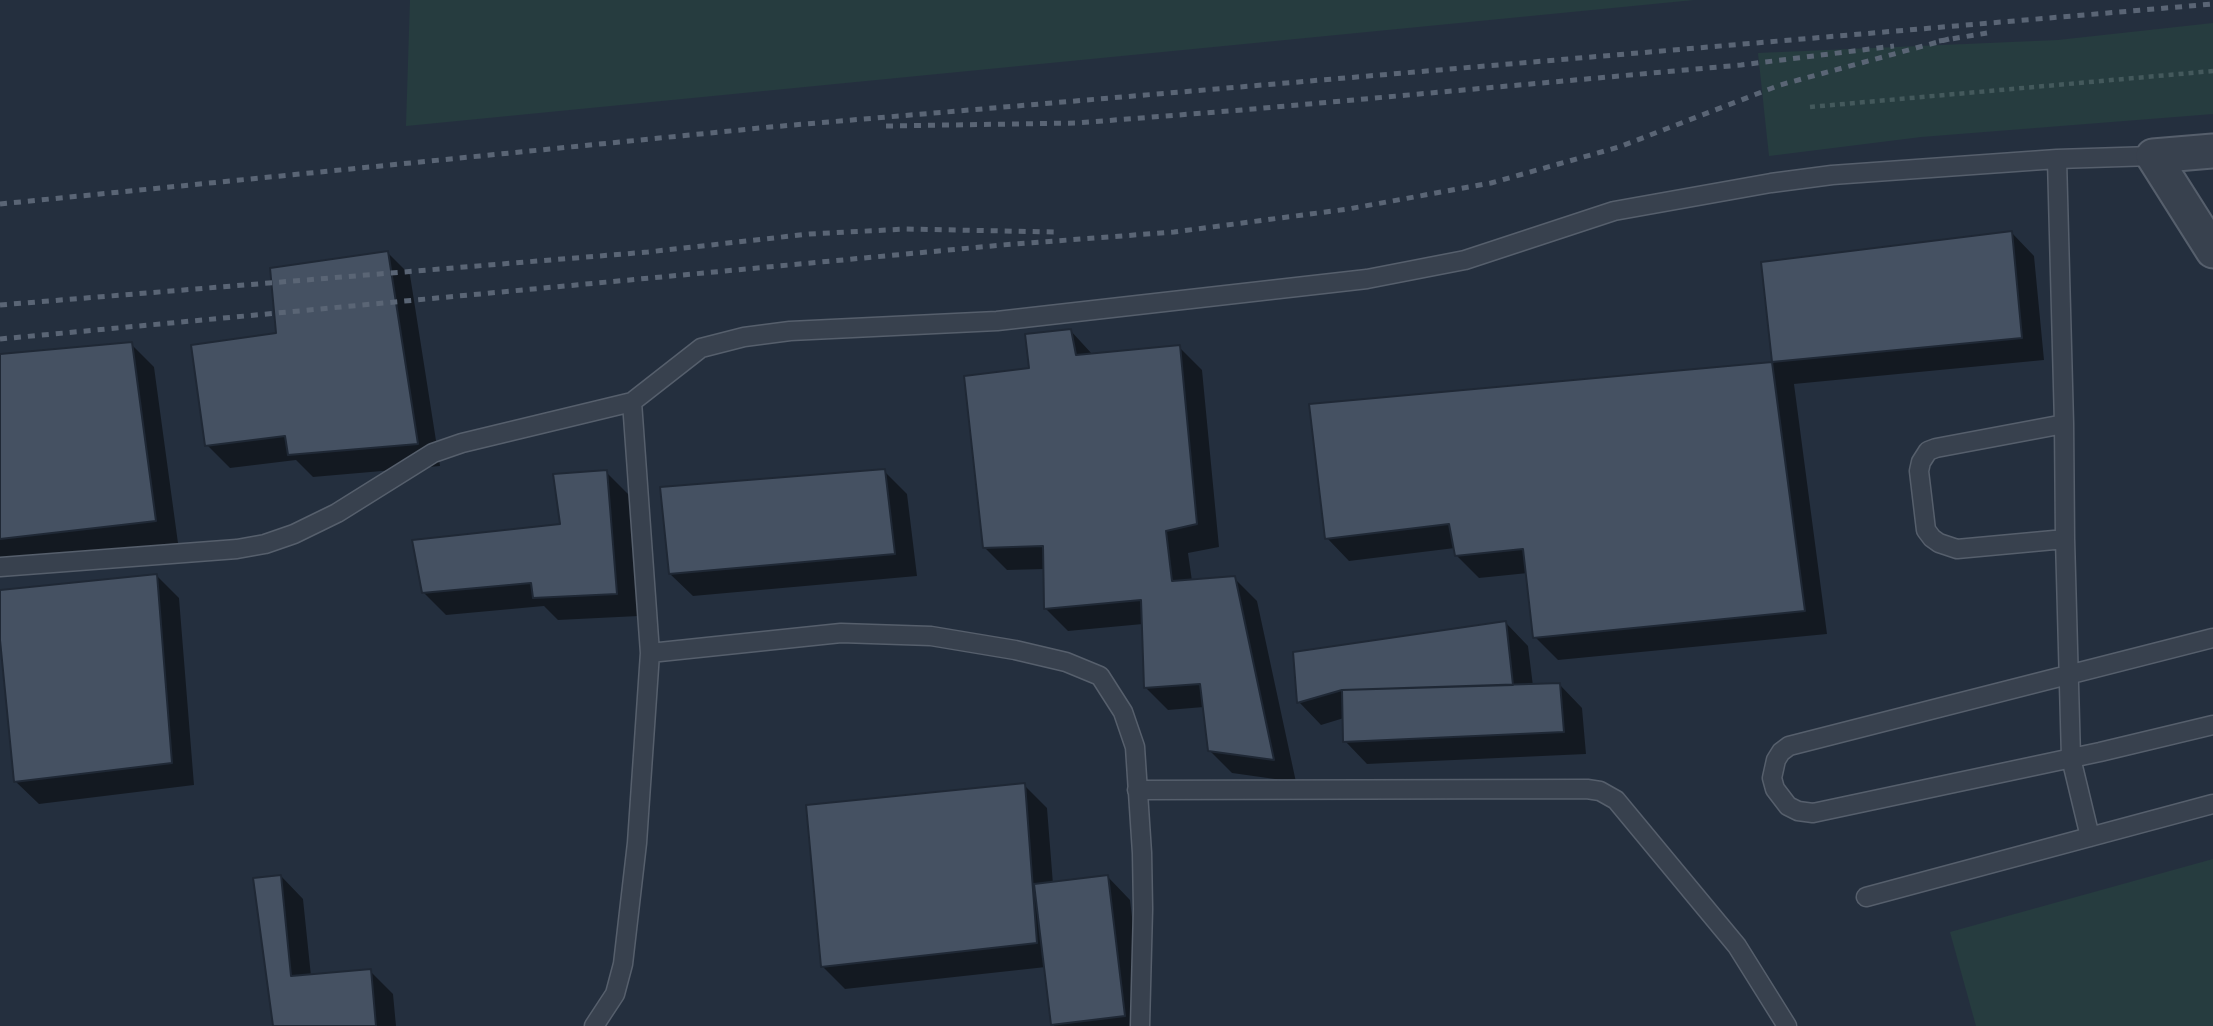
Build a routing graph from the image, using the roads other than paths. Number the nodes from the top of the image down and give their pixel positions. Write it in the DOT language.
graph roads {
  1 [pos="2212,152"];
  2 [pos="2153,156"];
  3 [pos="2057,159"];
  4 [pos="2213,251"];
  5 [pos="632,402"];
  6 [pos="2064,424"];
  7 [pos="2065,539"];
  8 [pos="0,567"];
  9 [pos="2213,638"];
  10 [pos="649,653"];
  11 [pos="2070,673"];
  12 [pos="2213,725"];
  13 [pos="2071,758"];
  14 [pos="1137,790"];
  15 [pos="2213,804"];
  16 [pos="2090,837"];
  17 [pos="1866,897"];
  18 [pos="594,1026"];
  19 [pos="1140,1026"];
  20 [pos="1787,1026"];
  1 -- 2 [label="street"];
  2 -- 3 [label="lane"];
  2 -- 4 [label="street"];
  3 -- 5 [label="lane"];
  3 -- 6 [label="lane"];
  5 -- 8 [label="lane"];
  5 -- 10 [label="lane"];
  6 -- 7 [label="lane"];
  6 -- 7 [label="lane"];
  7 -- 11 [label="lane"];
  9 -- 11 [label="lane"];
  10 -- 14 [label="lane"];
  10 -- 18 [label="lane"];
  11 -- 13 [label="lane"];
  11 -- 13 [label="lane"];
  12 -- 13 [label="lane"];
  13 -- 16 [label="lane"];
  14 -- 19 [label="lane"];
  14 -- 20 [label="lane"];
  15 -- 16 [label="lane"];
  16 -- 17 [label="lane"];
}
